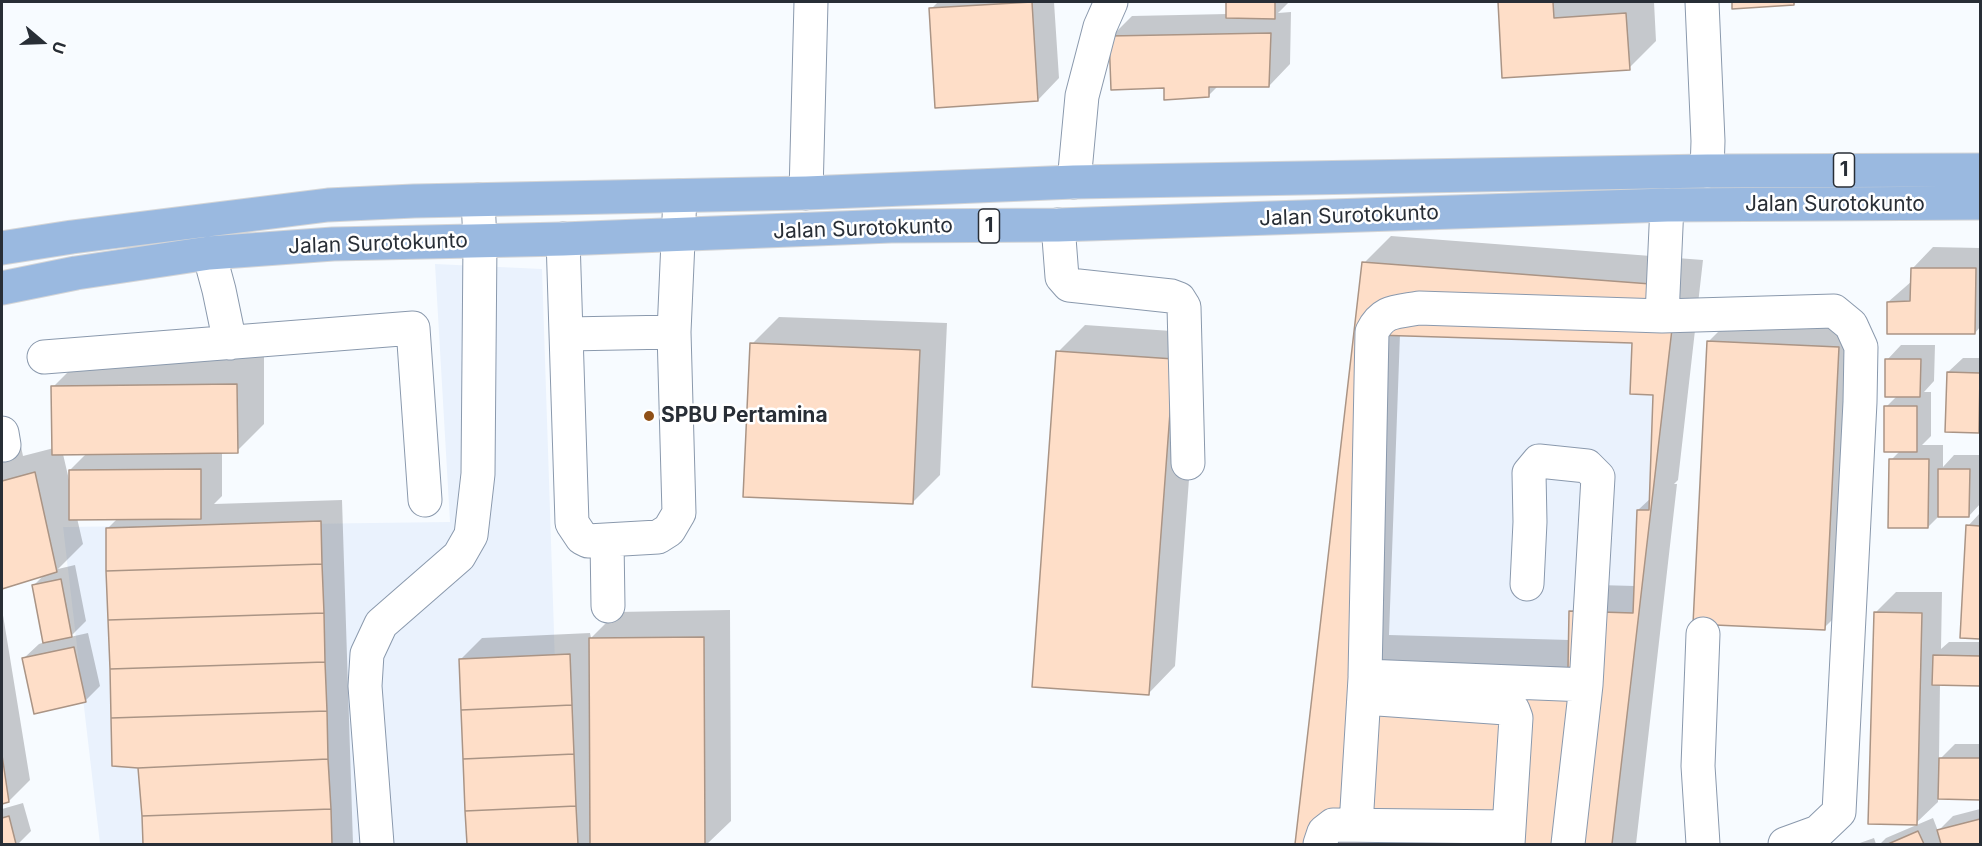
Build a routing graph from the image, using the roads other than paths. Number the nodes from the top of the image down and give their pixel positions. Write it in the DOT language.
graph roads {
  1 [pos="812,2"];
  2 [pos="1111,2"];
  3 [pos="1702,2"];
  4 [pos="1980,170"];
  5 [pos="1707,171"];
  6 [pos="1074,182"];
  7 [pos="806,193"];
  8 [pos="680,196"];
  9 [pos="478,200"];
  10 [pos="1980,203"];
  11 [pos="1667,205"];
  12 [pos="1058,225"];
  13 [pos="679,235"];
  14 [pos="563,239"];
  15 [pos="480,241"];
  16 [pos="2,248"];
  17 [pos="208,253"];
  18 [pos="2,288"];
  19 [pos="1662,316"];
  20 [pos="674,333"];
  21 [pos="567,334"];
  22 [pos="230,342"];
  23 [pos="44,357"];
  24 [pos="2,432"];
  25 [pos="2,445"];
  26 [pos="1188,463"];
  27 [pos="425,500"];
  28 [pos="607,540"];
  29 [pos="1527,584"];
  30 [pos="608,606"];
  31 [pos="1703,634"];
  32 [pos="1586,685"];
  33 [pos="1364,687"];
  34 [pos="1356,825"];
  35 [pos="1509,836"];
  36 [pos="377,844"];
  37 [pos="1320,844"];
  38 [pos="1568,844"];
  39 [pos="1702,844"];
  40 [pos="1785,844"];
  1 -- 7 [label="street"];
  2 -- 6 [label="street"];
  3 -- 5 [label="street"];
  4 -- 5 [label="main road, Jalan Surotokunto / 1"];
  5 -- 6 [label="main road, Jalan Surotokunto / 1"];
  6 -- 7 [label="main road, Jalan Surotokunto / 1"];
  7 -- 8 [label="main road, Jalan Surotokunto / 1"];
  8 -- 9 [label="main road, Jalan Surotokunto / 1"];
  8 -- 13 [label="street"];
  9 -- 15 [label="street"];
  9 -- 16 [label="main road, Jalan Surotokunto / 1"];
  10 -- 11 [label="main road, Jalan Surotokunto / 1"];
  11 -- 12 [label="main road, Jalan Surotokunto / 1"];
  11 -- 19 [label="street"];
  12 -- 13 [label="main road, Jalan Surotokunto / 1"];
  12 -- 26 [label="street"];
  13 -- 14 [label="main road, Jalan Surotokunto / 1"];
  13 -- 20 [label="street"];
  14 -- 15 [label="main road, Jalan Surotokunto / 1"];
  14 -- 21 [label="street"];
  15 -- 17 [label="main road, Jalan Surotokunto / 1"];
  15 -- 36 [label="street"];
  17 -- 18 [label="main road, Jalan Surotokunto / 1"];
  17 -- 22 [label="street"];
  19 -- 33 [label="street"];
  19 -- 40 [label="street"];
  20 -- 21 [label="street"];
  20 -- 28 [label="street"];
  21 -- 28 [label="street"];
  22 -- 23 [label="street"];
  22 -- 27 [label="street"];
  24 -- 25 [label="street"];
  28 -- 30 [label="street"];
  29 -- 32 [label="street"];
  31 -- 39 [label="street"];
  32 -- 33 [label="street"];
  32 -- 38 [label="street"];
  33 -- 34 [label="street"];
  33 -- 35 [label="street"];
  34 -- 35 [label="street"];
  34 -- 37 [label="street"];
}
